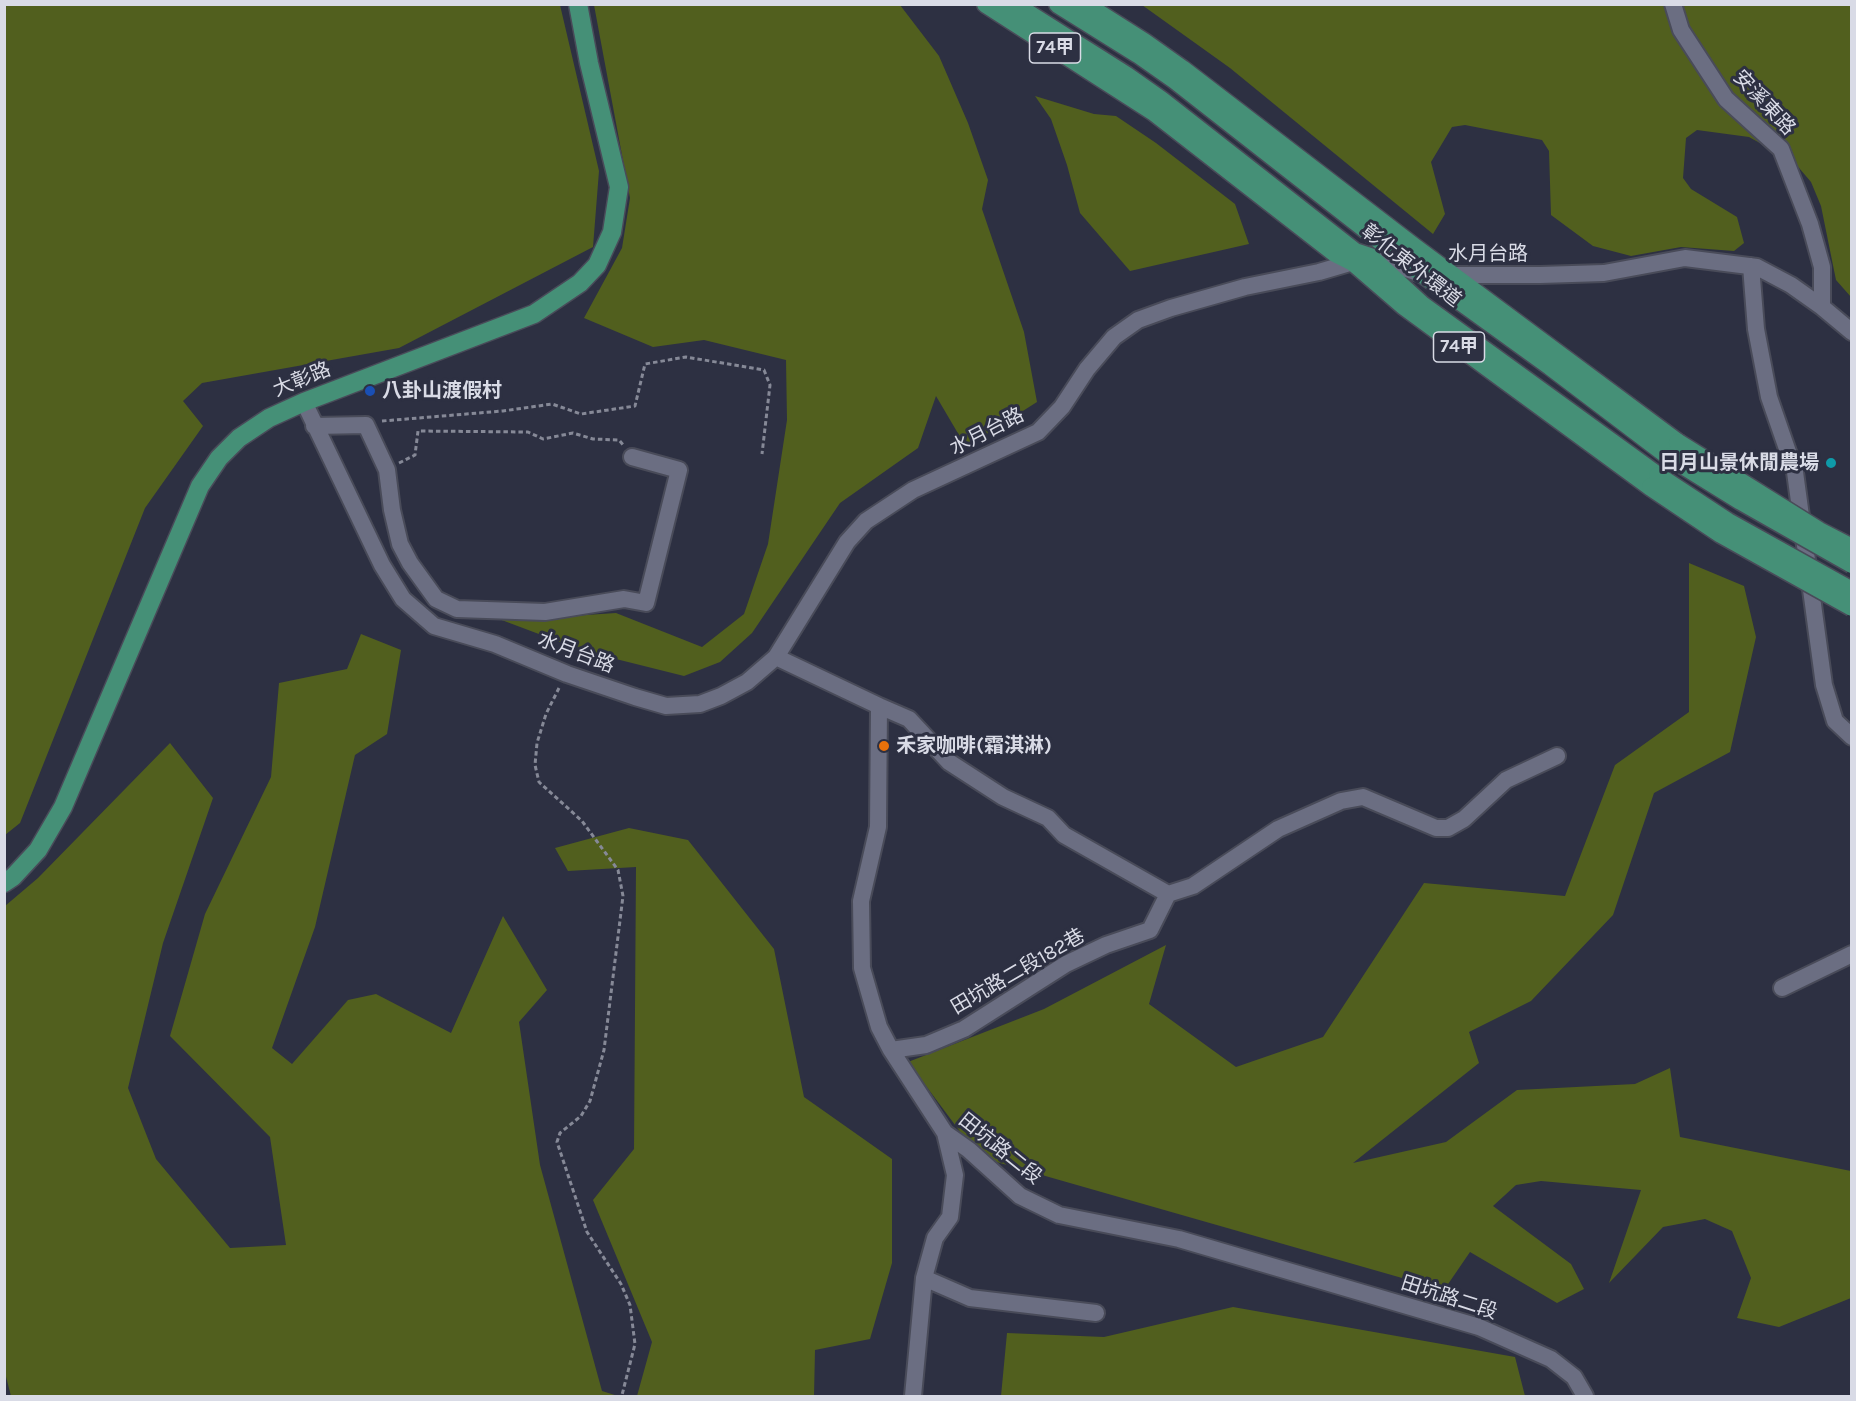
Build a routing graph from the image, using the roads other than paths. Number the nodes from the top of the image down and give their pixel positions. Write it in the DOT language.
graph roads {
  1 [pos="578,4"];
  2 [pos="1012,4"];
  3 [pos="1058,4"];
  4 [pos="1084,4"];
  5 [pos="1672,4"];
  6 [pos="988,6"];
  7 [pos="1141,48"];
  8 [pos="1124,83"];
  9 [pos="1297,165"];
  10 [pos="1361,260"];
  11 [pos="1751,266"];
  12 [pos="1424,275"];
  13 [pos="1453,275"];
  14 [pos="1822,307"];
  15 [pos="1851,333"];
  16 [pos="304,402"];
  17 [pos="315,426"];
  18 [pos="1674,450"];
  19 [pos="632,457"];
  20 [pos="1654,482"];
  21 [pos="1851,548"];
  22 [pos="1851,564"];
  23 [pos="1851,591"];
  24 [pos="1851,607"];
  25 [pos="776,657"];
  26 [pos="879,706"];
  27 [pos="1851,737"];
  28 [pos="1557,756"];
  29 [pos="4,883"];
  30 [pos="1168,894"];
  31 [pos="1851,954"];
  32 [pos="1782,988"];
  33 [pos="891,1050"];
  34 [pos="945,1133"];
  35 [pos="924,1278"];
  36 [pos="1096,1313"];
  37 [pos="913,1396"];
  38 [pos="1585,1396"];
  1 -- 16 [label="main road, 大彰路"];
  2 -- 8 [label="main road, 彰化東外環道 / 74甲"];
  3 -- 7 [label="main road, 彰化東外環道 / 74甲"];
  4 -- 7 [label="main road, 74甲"];
  5 -- 14 [label="street, 安溪東路"];
  6 -- 8 [label="main road, 74甲"];
  7 -- 9 [label="main road, 彰化東外環道 / 74甲"];
  8 -- 10 [label="main road, 彰化東外環道 / 74甲"];
  9 -- 12 [label="main road, 彰化東外環道 / 74甲"];
  9 -- 13 [label="main road, 74甲"];
  10 -- 12 [label="street, 水月台路"];
  10 -- 20 [label="main road, 彰化東外環道 / 74甲"];
  10 -- 25 [label="street, 水月台路"];
  11 -- 13 [label="street, 水月台路"];
  11 -- 14 [label="street, 水月台路"];
  11 -- 27 [label="street"];
  12 -- 13 [label="street, 水月台路"];
  12 -- 18 [label="main road, 彰化東外環道 / 74甲"];
  13 -- 18 [label="main road, 74甲"];
  14 -- 15 [label="street, 水月台路"];
  16 -- 17 [label="street, 水月台路"];
  16 -- 29 [label="main road, 大彰路"];
  17 -- 19 [label="street"];
  17 -- 25 [label="street, 水月台路"];
  18 -- 21 [label="main road, 74甲, bridge"];
  18 -- 22 [label="main road, 彰化東外環道 / 74甲, bridge"];
  20 -- 23 [label="main road, 彰化東外環道 / 74甲, bridge"];
  20 -- 24 [label="main road, 74甲, bridge"];
  25 -- 26 [label="street"];
  26 -- 30 [label="street"];
  26 -- 33 [label="street, 田坑路二段"];
  28 -- 30 [label="street"];
  30 -- 33 [label="street, 田坑路二段182巷"];
  31 -- 32 [label="street"];
  33 -- 34 [label="street, 田坑路二段"];
  34 -- 35 [label="street"];
  34 -- 38 [label="street, 田坑路二段"];
  35 -- 36 [label="street"];
  35 -- 37 [label="street"];
}
